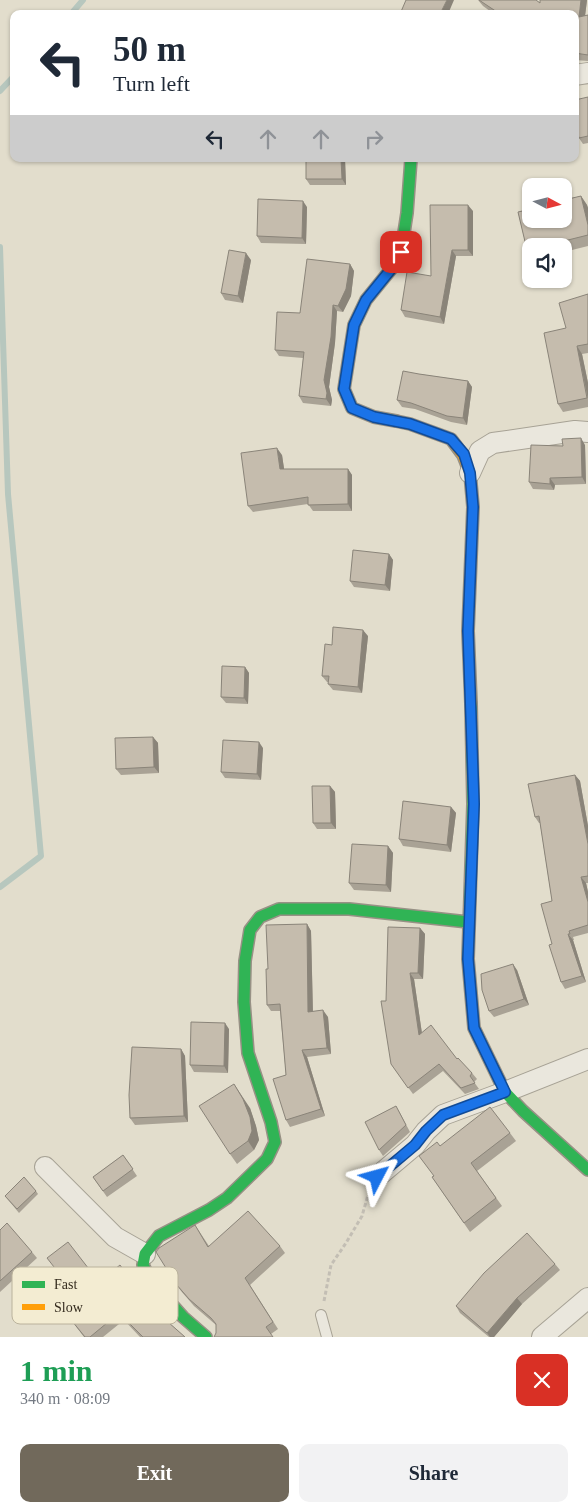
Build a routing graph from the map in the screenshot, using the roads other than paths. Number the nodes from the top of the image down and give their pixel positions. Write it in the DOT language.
graph roads {
  1 [pos="411,162"];
  2 [pos="588,432"];
  3 [pos="470,473"];
  4 [pos="468,922"];
  5 [pos="588,1059"];
  6 [pos="505,1092"];
  7 [pos="45,1167"];
  8 [pos="588,1170"];
  9 [pos="377,1177"];
  10 [pos="145,1254"];
  11 [pos="144,1267"];
  12 [pos="588,1298"];
  13 [pos="178,1310"];
  14 [pos="321,1315"];
  15 [pos="206,1337"];
  16 [pos="327,1337"];
  17 [pos="542,1337"];
  1 -- 3 [label="street"];
  2 -- 3 [label="street"];
  3 -- 4 [label="street"];
  4 -- 6 [label="street"];
  4 -- 10 [label="street"];
  5 -- 6 [label="street"];
  6 -- 8 [label="street"];
  6 -- 9 [label="street"];
  7 -- 10 [label="street"];
  10 -- 11 [label="street"];
  12 -- 17 [label="street"];
  13 -- 15 [label="street"];
  14 -- 16 [label="lane"];
}
